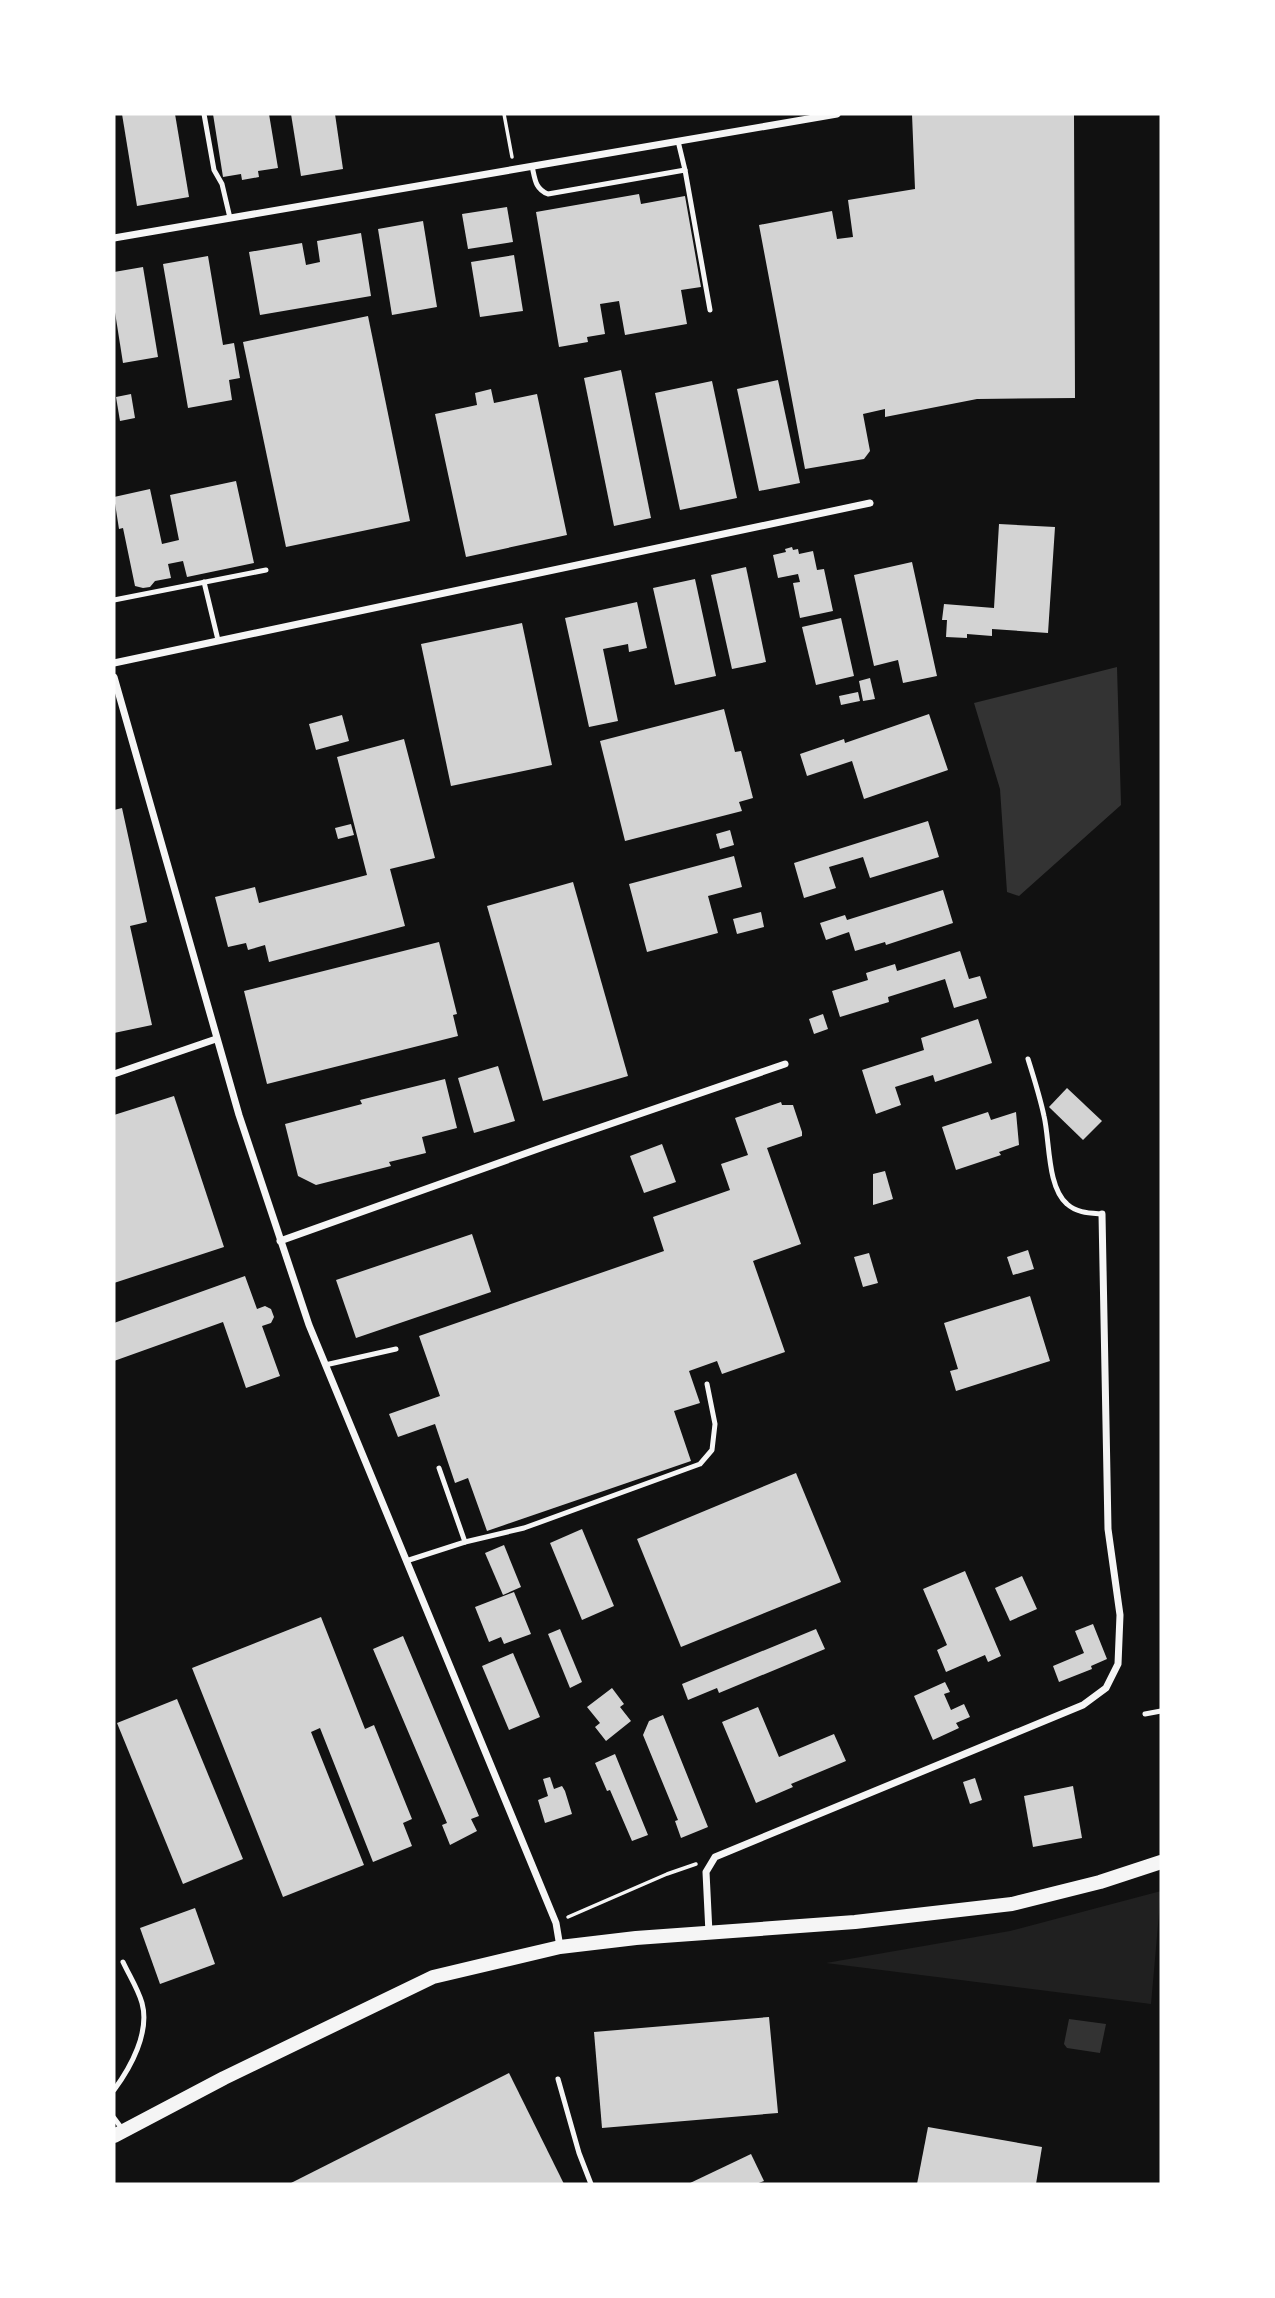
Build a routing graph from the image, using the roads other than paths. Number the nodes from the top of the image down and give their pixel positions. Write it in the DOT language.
graph roads {
  1 [pos="204,114"];
  2 [pos="837,114"];
  3 [pos="678,141"];
  4 [pos="532,166"];
  5 [pos="685,170"];
  6 [pos="230,218"];
  7 [pos="114,238"];
  8 [pos="710,310"];
  9 [pos="870,503"];
  10 [pos="265,570"];
  11 [pos="204,582"];
  12 [pos="114,600"];
  13 [pos="218,640"];
  14 [pos="114,663"];
  15 [pos="114,677"];
  16 [pos="216,1039"];
  17 [pos="1028,1059"];
  18 [pos="785,1064"];
  19 [pos="114,1074"];
  20 [pos="1102,1214"];
  21 [pos="280,1241"];
  22 [pos="396,1349"];
  23 [pos="325,1364"];
  24 [pos="706,1384"];
  25 [pos="439,1468"];
  26 [pos="465,1542"];
  27 [pos="406,1561"];
  28 [pos="1161,1712"];
  29 [pos="1145,1714"];
  30 [pos="1161,1862"];
  31 [pos="709,1933"];
  32 [pos="560,1947"];
  33 [pos="123,1962"];
  34 [pos="558,2079"];
  35 [pos="114,2090"];
  36 [pos="114,2118"];
  37 [pos="118,2133"];
  38 [pos="590,2184"];
  1 -- 6 [label="lane"];
  2 -- 3 [label="street"];
  3 -- 4 [label="street"];
  3 -- 5 [label="lane"];
  4 -- 5 [label="lane"];
  4 -- 6 [label="street"];
  5 -- 8 [label="lane"];
  6 -- 7 [label="street"];
  9 -- 13 [label="street"];
  10 -- 11 [label="lane"];
  11 -- 12 [label="lane"];
  11 -- 13 [label="lane"];
  13 -- 14 [label="street"];
  15 -- 16 [label="street"];
  16 -- 19 [label="street"];
  16 -- 21 [label="street"];
  17 -- 20 [label="lane"];
  18 -- 21 [label="street"];
  20 -- 31 [label="street"];
  21 -- 23 [label="street"];
  22 -- 23 [label="lane"];
  23 -- 27 [label="street"];
  24 -- 26 [label="lane"];
  25 -- 26 [label="lane"];
  26 -- 27 [label="lane"];
  27 -- 32 [label="street"];
  28 -- 29 [label="lane"];
  30 -- 31 [label="main road"];
  31 -- 32 [label="main road"];
  32 -- 37 [label="main road"];
  33 -- 35 [label="lane"];
  34 -- 38 [label="lane"];
  36 -- 37 [label="lane"];
}
